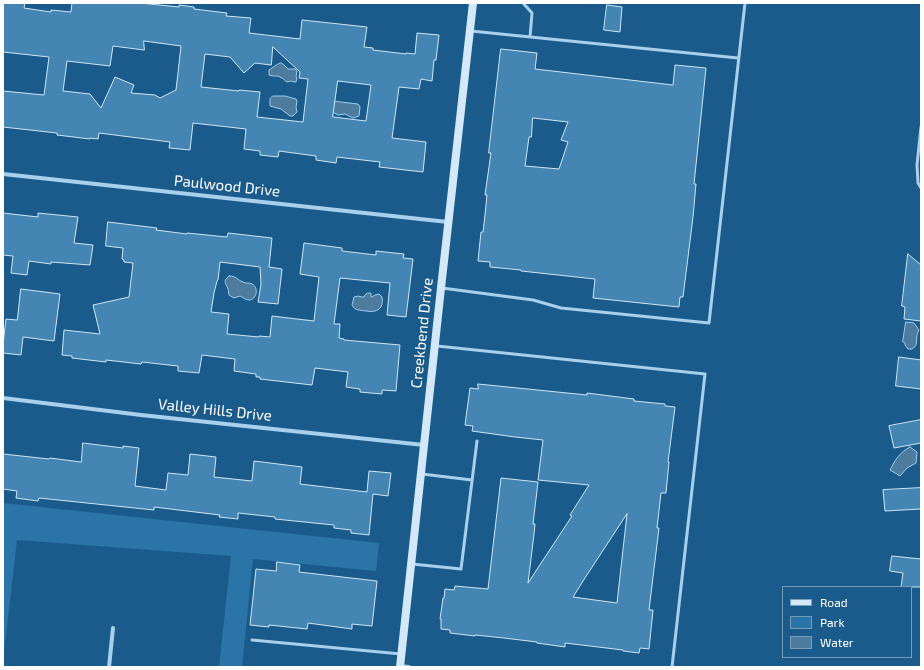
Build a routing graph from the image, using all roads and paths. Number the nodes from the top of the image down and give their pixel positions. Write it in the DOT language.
graph roads {
  1 [pos="473,3"];
  2 [pos="524,3"];
  3 [pos="745,3"];
  4 [pos="469,31"];
  5 [pos="530,37"];
  6 [pos="738,58"];
  7 [pos="921,127"];
  8 [pos="3,174"];
  9 [pos="921,188"];
  10 [pos="449,222"];
  11 [pos="441,288"];
  12 [pos="434,346"];
  13 [pos="3,398"];
  14 [pos="477,441"];
  15 [pos="424,445"];
  16 [pos="421,474"];
  17 [pos="472,480"];
  18 [pos="411,564"];
  19 [pos="114,628"];
  20 [pos="252,640"];
  21 [pos="401,654"];
  22 [pos="109,667"];
  23 [pos="400,667"];
  24 [pos="409,667"];
  25 [pos="672,667"];
  1 -- 4 [label="street, Creekbend Drive"];
  2 -- 5 [label="lane"];
  3 -- 6 [label="lane"];
  4 -- 5 [label="lane"];
  4 -- 10 [label="street, Creekbend Drive"];
  5 -- 6 [label="lane"];
  6 -- 11 [label="lane"];
  7 -- 9 [label="lane"];
  8 -- 10 [label="street, Paulwood Drive"];
  10 -- 11 [label="street, Creekbend Drive"];
  11 -- 12 [label="street, Creekbend Drive"];
  12 -- 15 [label="street, Creekbend Drive"];
  12 -- 25 [label="lane"];
  13 -- 15 [label="street, Valley Hills Drive"];
  14 -- 17 [label="lane"];
  15 -- 16 [label="street, Creekbend Drive"];
  16 -- 17 [label="lane"];
  16 -- 18 [label="street, Creekbend Drive"];
  17 -- 18 [label="lane"];
  18 -- 21 [label="street, Creekbend Drive"];
  19 -- 22 [label="street"];
  20 -- 21 [label="lane"];
  21 -- 23 [label="street, Creekbend Drive"];
  23 -- 24 [label="street"];
}
